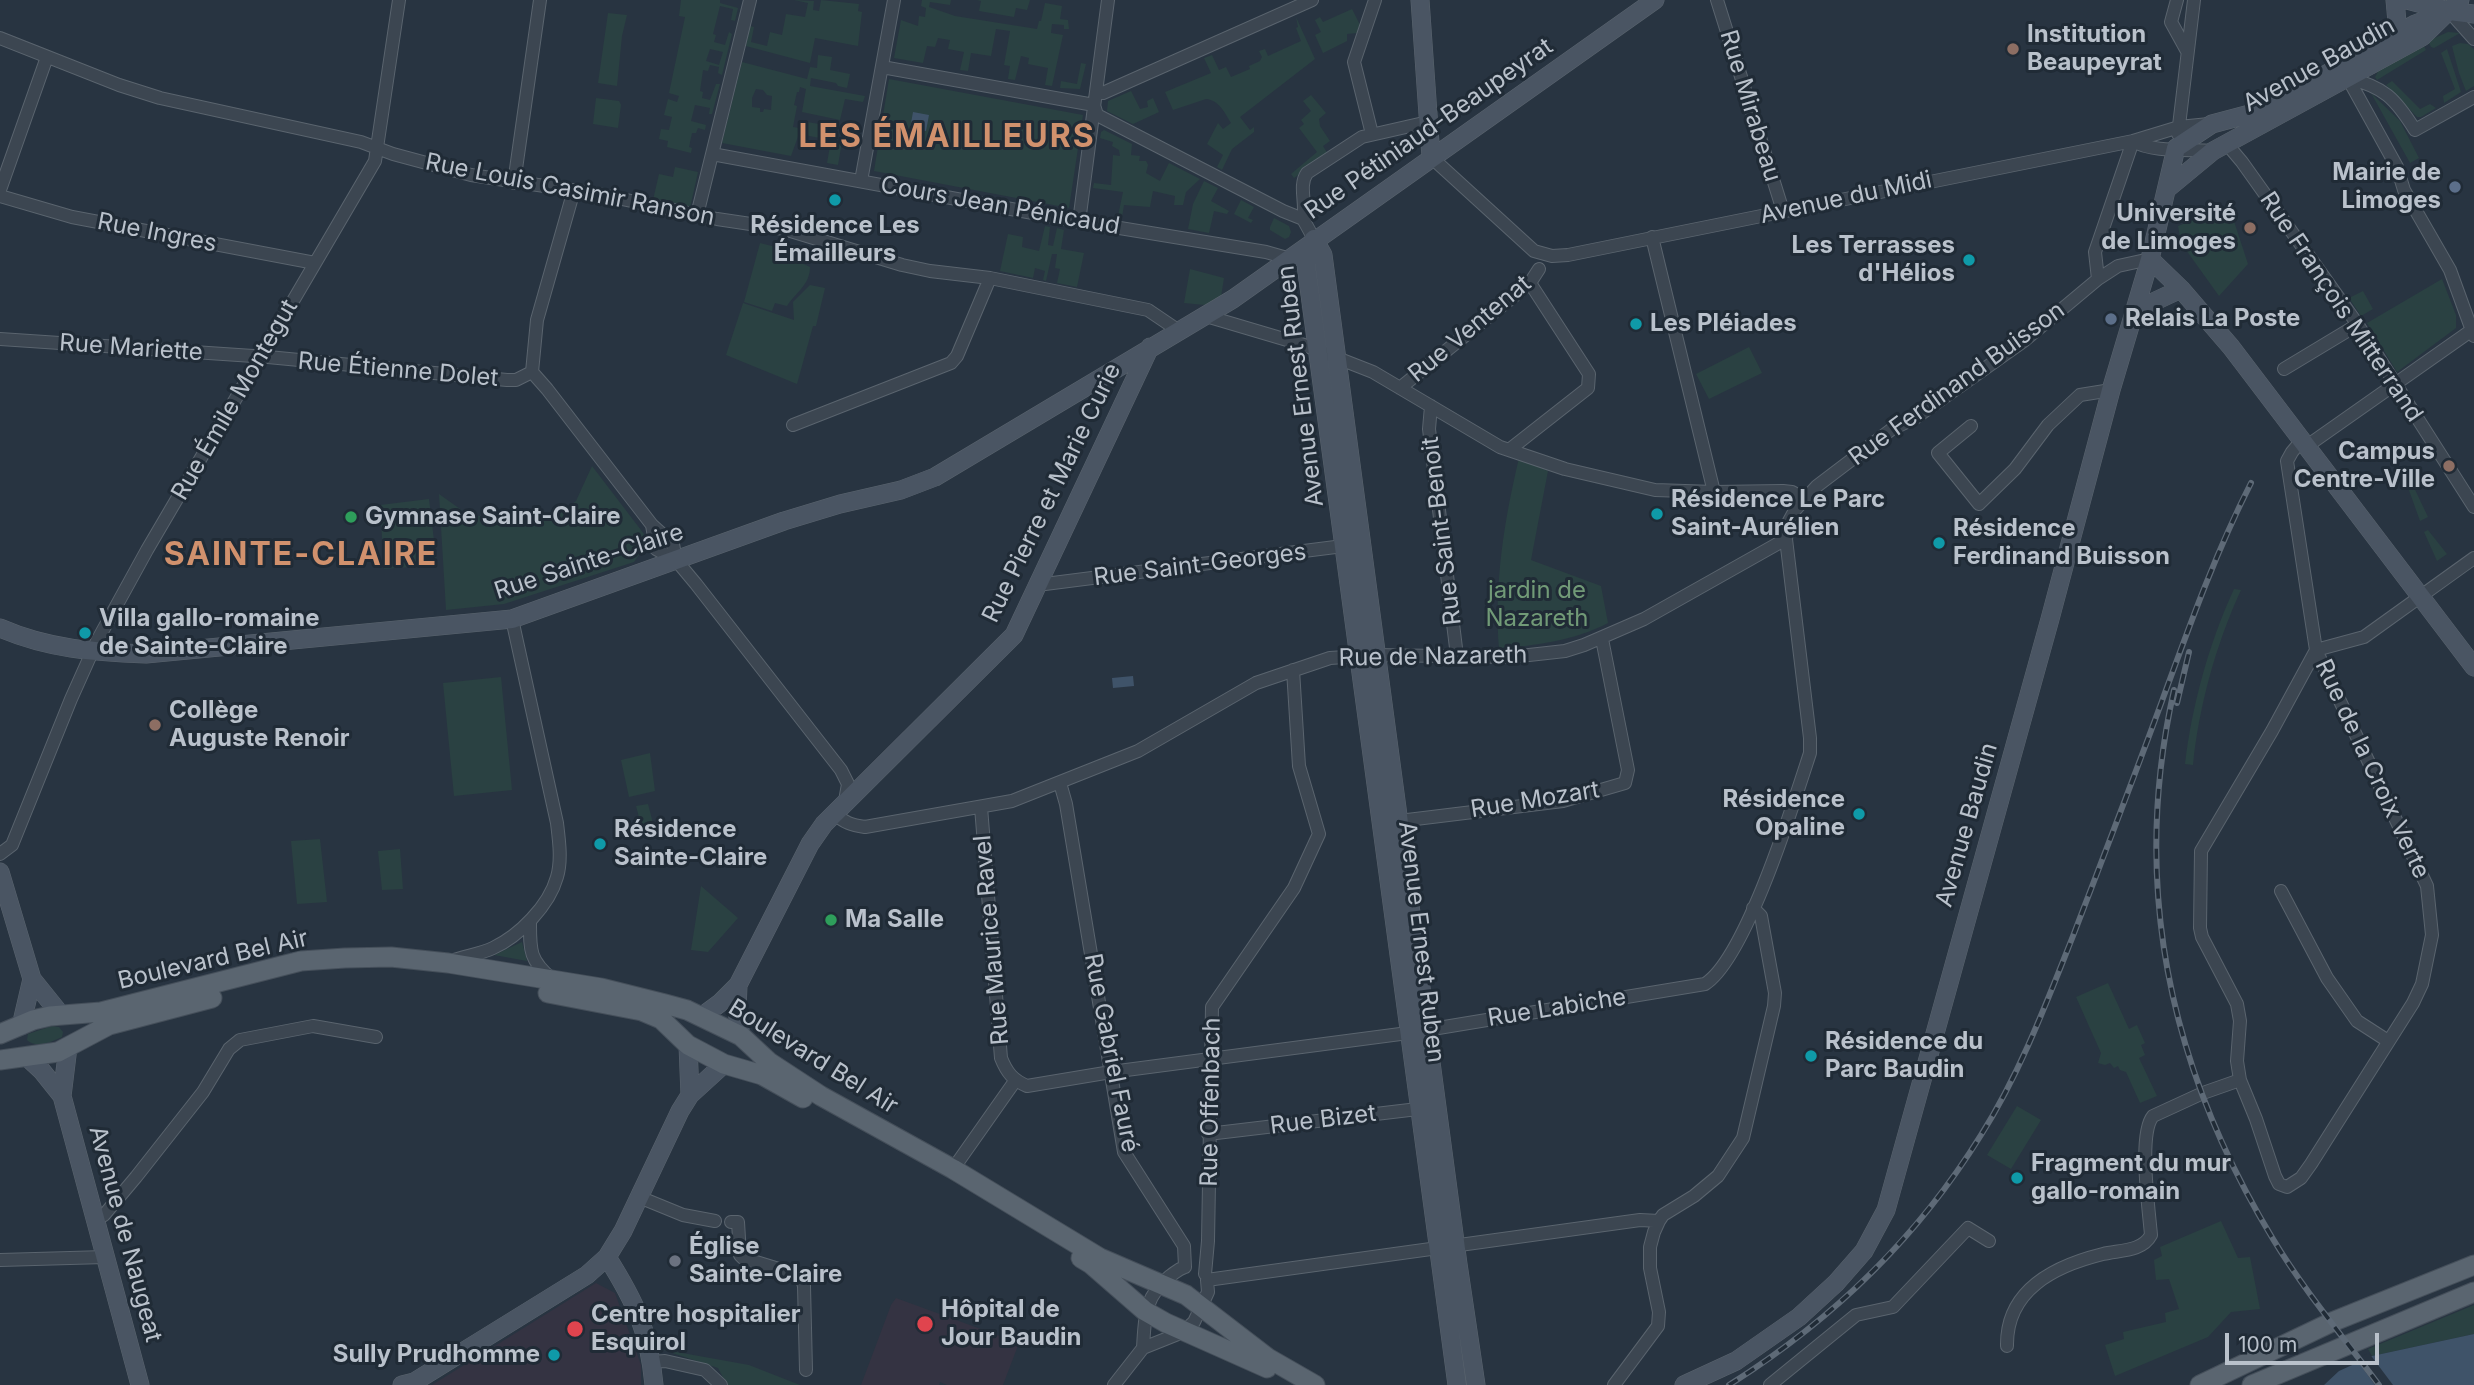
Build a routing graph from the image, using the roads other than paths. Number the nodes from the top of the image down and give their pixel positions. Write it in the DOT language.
graph roads {
  1 [pos="399,0"];
  2 [pos="540,0"];
  3 [pos="750,0"];
  4 [pos="1108,0"];
  5 [pos="1312,0"];
  6 [pos="1374,0"];
  7 [pos="1420,0"];
  8 [pos="1655,0"];
  9 [pos="1717,0"];
  10 [pos="2177,0"];
  11 [pos="2194,0"];
  12 [pos="2395,0"];
  13 [pos="2407,0"];
  14 [pos="889,1"];
  15 [pos="2445,5"];
  16 [pos="2474,15"];
  17 [pos="2474,26"];
  18 [pos="2398,33"];
  19 [pos="0,38"];
  20 [pos="2474,38"];
  21 [pos="2188,55"];
  22 [pos="47,57"];
  23 [pos="882,67"];
  24 [pos="2344,71"];
  25 [pos="2474,97"];
  26 [pos="1096,98"];
  27 [pos="1428,122"];
  28 [pos="2212,124"];
  29 [pos="2179,127"];
  30 [pos="1372,134"];
  31 [pos="2133,141"];
  32 [pos="2220,147"];
  33 [pos="377,148"];
  34 [pos="2176,148"];
  35 [pos="712,154"];
  36 [pos="1431,156"];
  37 [pos="862,181"];
  38 [pos="514,183"];
  39 [pos="2167,189"];
  40 [pos="0,190"];
  41 [pos="574,190"];
  42 [pos="0,196"];
  43 [pos="1783,211"];
  44 [pos="697,215"];
  45 [pos="1303,219"];
  46 [pos="1079,222"];
  47 [pos="2156,233"];
  48 [pos="1652,237"];
  49 [pos="1314,239"];
  50 [pos="1534,251"];
  51 [pos="1559,255"];
  52 [pos="1287,258"];
  53 [pos="2150,259"];
  54 [pos="315,263"];
  55 [pos="1539,269"];
  56 [pos="990,278"];
  57 [pos="2098,279"];
  58 [pos="1530,283"];
  59 [pos="2181,289"];
  60 [pos="1206,316"];
  61 [pos="2132,319"];
  62 [pos="2357,325"];
  63 [pos="1179,331"];
  64 [pos="2473,333"];
  65 [pos="0,339"];
  66 [pos="1150,346"];
  67 [pos="1327,355"];
  68 [pos="262,356"];
  69 [pos="2284,369"];
  70 [pos="532,372"];
  71 [pos="2394,383"];
  72 [pos="1400,387"];
  73 [pos="2111,390"];
  74 [pos="1431,406"];
  75 [pos="793,425"];
  76 [pos="1971,426"];
  77 [pos="2304,443"];
  78 [pos="1509,450"];
  79 [pos="1714,492"];
  80 [pos="1805,499"];
  81 [pos="2474,508"];
  82 [pos="1786,539"];
  83 [pos="1353,545"];
  84 [pos="2474,558"];
  85 [pos="676,560"];
  86 [pos="1040,582"];
  87 [pos="2421,596"];
  88 [pos="512,618"];
  89 [pos="0,628"];
  90 [pos="1602,639"];
  91 [pos="2316,650"];
  92 [pos="92,652"];
  93 [pos="1368,655"];
  94 [pos="1457,656"];
  95 [pos="2474,667"];
  96 [pos="1293,670"];
  97 [pos="1060,783"];
  98 [pos="840,807"];
  99 [pos="981,807"];
  100 [pos="1390,822"];
  101 [pos="0,854"];
  102 [pos="0,874"];
  103 [pos="2281,891"];
  104 [pos="1753,908"];
  105 [pos="530,922"];
  106 [pos="449,963"];
  107 [pos="32,979"];
  108 [pos="555,981"];
  109 [pos="738,985"];
  110 [pos="61,1015"];
  111 [pos="701,1017"];
  112 [pos="21,1026"];
  113 [pos="1417,1032"];
  114 [pos="0,1034"];
  115 [pos="741,1036"];
  116 [pos="376,1037"];
  117 [pos="2388,1041"];
  118 [pos="688,1045"];
  119 [pos="68,1047"];
  120 [pos="28,1058"];
  121 [pos="1210,1059"];
  122 [pos="0,1060"];
  123 [pos="724,1064"];
  124 [pos="1111,1072"];
  125 [pos="2239,1080"];
  126 [pos="1015,1081"];
  127 [pos="690,1095"];
  128 [pos="62,1096"];
  129 [pos="1437,1107"];
  130 [pos="1418,1108"];
  131 [pos="1208,1134"];
  132 [pos="953,1170"];
  133 [pos="639,1197"];
  134 [pos="95,1219"];
  135 [pos="715,1221"];
  136 [pos="1659,1221"];
  137 [pos="731,1222"];
  138 [pos="1989,1241"];
  139 [pos="1457,1245"];
  140 [pos="1438,1248"];
  141 [pos="105,1256"];
  142 [pos="607,1257"];
  143 [pos="0,1260"];
  144 [pos="2474,1265"];
  145 [pos="1185,1268"];
  146 [pos="1206,1277"];
  147 [pos="2474,1292"];
  148 [pos="1152,1297"];
  149 [pos="1193,1321"];
  150 [pos="2007,1346"];
  151 [pos="1143,1348"];
  152 [pos="652,1362"];
  153 [pos="806,1370"];
  154 [pos="409,1384"];
  155 [pos="140,1385"];
  156 [pos="654,1385"];
  157 [pos="721,1385"];
  158 [pos="1114,1385"];
  159 [pos="1295,1385"];
  160 [pos="1315,1385"];
  161 [pos="1457,1385"];
  162 [pos="1476,1385"];
  163 [pos="1614,1385"];
  164 [pos="1684,1385"];
  165 [pos="1770,1385"];
  166 [pos="2200,1385"];
  167 [pos="2252,1385"];
  1 -- 33 [label="street, Rue Émile Montegut"];
  2 -- 38 [label="street"];
  3 -- 35 [label="street"];
  4 -- 26 [label="street"];
  5 -- 26 [label="street"];
  6 -- 30 [label="street"];
  7 -- 27 [label="street"];
  8 -- 36 [label="street, Rue Pétiniaud-Beaupeyrat"];
  9 -- 43 [label="street, Rue Mirabeau"];
  10 -- 21 [label="street"];
  11 -- 21 [label="street"];
  12 -- 18 [label="street"];
  13 -- 15 [label="street"];
  14 -- 23 [label="street"];
  15 -- 16 [label="street"];
  15 -- 17 [label="street"];
  15 -- 18 [label="street, Avenue Baudin"];
  15 -- 20 [label="street"];
  15 -- 24 [label="street, Avenue Baudin"];
  18 -- 24 [label="street, Avenue Baudin"];
  19 -- 22 [label="street, Rue Louis Casimir Ranson"];
  21 -- 29 [label="street"];
  22 -- 33 [label="street, Rue Louis Casimir Ranson"];
  22 -- 40 [label="street"];
  23 -- 26 [label="street"];
  23 -- 37 [label="street"];
  24 -- 25 [label="street"];
  24 -- 28 [label="street, Avenue Baudin"];
  24 -- 32 [label="street, Avenue Baudin"];
  24 -- 64 [label="street"];
  26 -- 45 [label="street"];
  26 -- 46 [label="street"];
  27 -- 30 [label="street"];
  27 -- 36 [label="street"];
  28 -- 29 [label="street, Avenue Baudin"];
  28 -- 34 [label="street, Avenue Baudin"];
  29 -- 31 [label="street, Avenue du Midi"];
  29 -- 34 [label="street"];
  30 -- 45 [label="street"];
  31 -- 34 [label="street, Avenue du Midi"];
  31 -- 43 [label="street, Avenue du Midi"];
  31 -- 57 [label="street"];
  32 -- 34 [label="street, Avenue du Midi"];
  32 -- 39 [label="street, Avenue Baudin"];
  32 -- 62 [label="street, Rue François Mitterrand"];
  33 -- 38 [label="street, Rue Louis Casimir Ranson"];
  33 -- 54 [label="street, Rue Émile Montegut"];
  34 -- 39 [label="street, Avenue Baudin"];
  35 -- 37 [label="street, Cours Jean Pénicaud"];
  35 -- 44 [label="street"];
  36 -- 49 [label="street, Rue Pétiniaud-Beaupeyrat"];
  36 -- 50 [label="street"];
  37 -- 46 [label="street, Cours Jean Pénicaud"];
  38 -- 41 [label="street, Rue Louis Casimir Ranson"];
  39 -- 47 [label="street, Avenue Baudin"];
  41 -- 44 [label="street, Rue Louis Casimir Ranson"];
  41 -- 70 [label="street"];
  42 -- 54 [label="street, Rue Ingres"];
  43 -- 48 [label="street, Avenue du Midi"];
  44 -- 56 [label="street, Rue Louis Casimir Ranson"];
  45 -- 49 [label="street"];
  46 -- 52 [label="street, Cours Jean Pénicaud"];
  47 -- 53 [label="street, Avenue Baudin"];
  47 -- 59 [label="street"];
  48 -- 51 [label="street, Avenue du Midi"];
  48 -- 79 [label="street"];
  49 -- 52 [label="street, Rue Pétiniaud-Beaupeyrat"];
  49 -- 67 [label="street, Avenue Ernest Ruben"];
  50 -- 51 [label="street"];
  50 -- 55 [label="street"];
  51 -- 55 [label="street"];
  52 -- 60 [label="street, Rue Pétiniaud-Beaupeyrat"];
  53 -- 57 [label="street, Rue Ferdinand Buisson"];
  53 -- 59 [label="street"];
  53 -- 61 [label="street, Avenue Baudin"];
  54 -- 68 [label="street, Rue Émile Montegut"];
  55 -- 58 [label="street, Rue Ventenat"];
  56 -- 63 [label="street, Rue Louis Casimir Ranson"];
  56 -- 75 [label="street"];
  57 -- 80 [label="street, Rue Ferdinand Buisson"];
  58 -- 72 [label="street, Rue Ventenat"];
  58 -- 78 [label="street"];
  59 -- 61 [label="street"];
  59 -- 77 [label="street"];
  60 -- 63 [label="street, Rue Pétiniaud-Beaupeyrat"];
  60 -- 67 [label="street"];
  61 -- 73 [label="street, Avenue Baudin"];
  62 -- 69 [label="street"];
  62 -- 71 [label="street, Rue François Mitterrand"];
  63 -- 66 [label="street, Rue Sainte-Claire"];
  64 -- 71 [label="street"];
  65 -- 68 [label="street, Rue Mariette"];
  66 -- 85 [label="street, Rue Sainte-Claire"];
  66 -- 86 [label="street, Rue Pierre et Marie Curie"];
  67 -- 72 [label="street"];
  67 -- 83 [label="street, Avenue Ernest Ruben"];
  68 -- 70 [label="street, Rue Étienne Dolet"];
  68 -- 92 [label="street, Rue Émile Montegut"];
  70 -- 85 [label="street"];
  71 -- 77 [label="street"];
  71 -- 81 [label="street, Rue François Mitterrand"];
  72 -- 74 [label="street"];
  73 -- 76 [label="street"];
  73 -- 164 [label="street, Avenue Baudin"];
  74 -- 78 [label="street"];
  74 -- 94 [label="street, Rue Saint-Benoit"];
  77 -- 87 [label="street"];
  77 -- 91 [label="street, Rue de la Croix Verte"];
  78 -- 79 [label="street"];
  79 -- 80 [label="street"];
  80 -- 82 [label="street"];
  82 -- 90 [label="street, Rue de Nazareth"];
  82 -- 104 [label="street"];
  83 -- 86 [label="street, Rue Saint-Georges"];
  83 -- 93 [label="street, Avenue Ernest Ruben"];
  84 -- 87 [label="street"];
  85 -- 88 [label="street, Rue Sainte-Claire"];
  85 -- 98 [label="street"];
  86 -- 98 [label="street, Rue Pierre et Marie Curie"];
  87 -- 91 [label="street"];
  87 -- 95 [label="street"];
  88 -- 92 [label="street, Rue Sainte-Claire"];
  88 -- 105 [label="street"];
  89 -- 92 [label="street, Rue Sainte-Claire"];
  90 -- 94 [label="street, Rue de Nazareth"];
  90 -- 100 [label="street, Rue Mozart"];
  91 -- 117 [label="street, Rue de la Croix Verte"];
  91 -- 125 [label="street"];
  92 -- 101 [label="street, Rue Émile Montegut"];
  93 -- 94 [label="street, Rue de Nazareth"];
  93 -- 96 [label="street, Rue de Nazareth"];
  93 -- 100 [label="street, Avenue Ernest Ruben"];
  96 -- 97 [label="street, Rue de Nazareth"];
  96 -- 121 [label="street, Rue Offenbach"];
  97 -- 99 [label="street, Rue de Nazareth"];
  97 -- 124 [label="street, Rue Gabriel Fauré"];
  98 -- 99 [label="street, Rue de Nazareth"];
  98 -- 109 [label="street, Rue Pierre et Marie Curie"];
  99 -- 126 [label="street, Rue Maurice Ravel"];
  100 -- 113 [label="street, Avenue Ernest Ruben"];
  102 -- 107 [label="street, Avenue de Naugeat"];
  103 -- 117 [label="street"];
  104 -- 113 [label="street, Rue Labiche"];
  104 -- 136 [label="street"];
  105 -- 106 [label="street"];
  105 -- 108 [label="street"];
  106 -- 108 [label="main road, Boulevard Bel Air"];
  106 -- 110 [label="main road, Boulevard Bel Air"];
  107 -- 110 [label="street, Avenue de Naugeat"];
  107 -- 112 [label="street, Avenue de Naugeat"];
  108 -- 111 [label="main road, Boulevard Bel Air"];
  109 -- 111 [label="street, Rue Pierre et Marie Curie"];
  109 -- 115 [label="street, Rue Pierre et Marie Curie"];
  110 -- 112 [label="main road"];
  110 -- 119 [label="main road, Avenue de Naugeat"];
  111 -- 115 [label="main road, Boulevard Bel Air"];
  111 -- 118 [label="main road, Rue Pierre et Marie Curie"];
  112 -- 114 [label="main road"];
  112 -- 120 [label="main road, Avenue de Naugeat"];
  113 -- 121 [label="street, Rue Labiche"];
  113 -- 129 [label="street, Avenue Ernest Ruben"];
  113 -- 130 [label="street, Avenue Ernest Ruben"];
  115 -- 123 [label="main road, Rue Pierre et Marie Curie"];
  115 -- 132 [label="main road, Boulevard Bel Air"];
  116 -- 134 [label="street"];
  117 -- 125 [label="street, Rue de la Croix Verte"];
  118 -- 119 [label="main road, Boulevard Bel Air"];
  118 -- 123 [label="main road, Boulevard Bel Air"];
  118 -- 127 [label="street, Rue Pierre et Marie Curie"];
  119 -- 120 [label="main road"];
  119 -- 128 [label="street, Avenue de Naugeat"];
  120 -- 122 [label="main road"];
  120 -- 128 [label="street, Avenue de Naugeat"];
  121 -- 124 [label="street"];
  121 -- 131 [label="street, Rue Offenbach"];
  123 -- 127 [label="street, Rue Pierre et Marie Curie"];
  123 -- 148 [label="main road, Boulevard Bel Air"];
  124 -- 126 [label="street"];
  124 -- 145 [label="street, Rue Gabriel Fauré"];
  125 -- 150 [label="street"];
  126 -- 132 [label="street"];
  127 -- 133 [label="street, Rue Pierre et Marie Curie"];
  128 -- 134 [label="street, Avenue de Naugeat"];
  129 -- 130 [label="street, Rue Bizet"];
  129 -- 139 [label="street, Avenue Ernest Ruben"];
  130 -- 131 [label="street, Rue Bizet"];
  130 -- 140 [label="street, Avenue Ernest Ruben"];
  131 -- 146 [label="street, Rue Offenbach"];
  132 -- 148 [label="main road, Boulevard Bel Air"];
  133 -- 135 [label="street"];
  133 -- 142 [label="street, Rue Pierre et Marie Curie"];
  134 -- 141 [label="street, Avenue de Naugeat"];
  136 -- 139 [label="street"];
  136 -- 163 [label="street"];
  137 -- 153 [label="street"];
  138 -- 165 [label="street"];
  139 -- 140 [label="street"];
  139 -- 162 [label="street, Avenue Ernest Ruben"];
  140 -- 146 [label="street"];
  140 -- 161 [label="street, Avenue Ernest Ruben"];
  141 -- 143 [label="street"];
  141 -- 155 [label="street, Avenue de Naugeat"];
  142 -- 152 [label="street"];
  142 -- 154 [label="street, Rue Pierre et Marie Curie"];
  144 -- 166 [label="main road"];
  145 -- 146 [label="street"];
  145 -- 148 [label="street"];
  146 -- 149 [label="street, Rue Offenbach"];
  147 -- 167 [label="main road"];
  148 -- 149 [label="main road, Boulevard Bel Air"];
  148 -- 149 [label="main road, Boulevard Bel Air"];
  148 -- 151 [label="street"];
  149 -- 151 [label="street"];
  149 -- 159 [label="main road, Boulevard Bel Air"];
  149 -- 160 [label="main road, Boulevard Bel Air"];
  151 -- 158 [label="street"];
  152 -- 156 [label="street"];
  152 -- 157 [label="street"];
}
